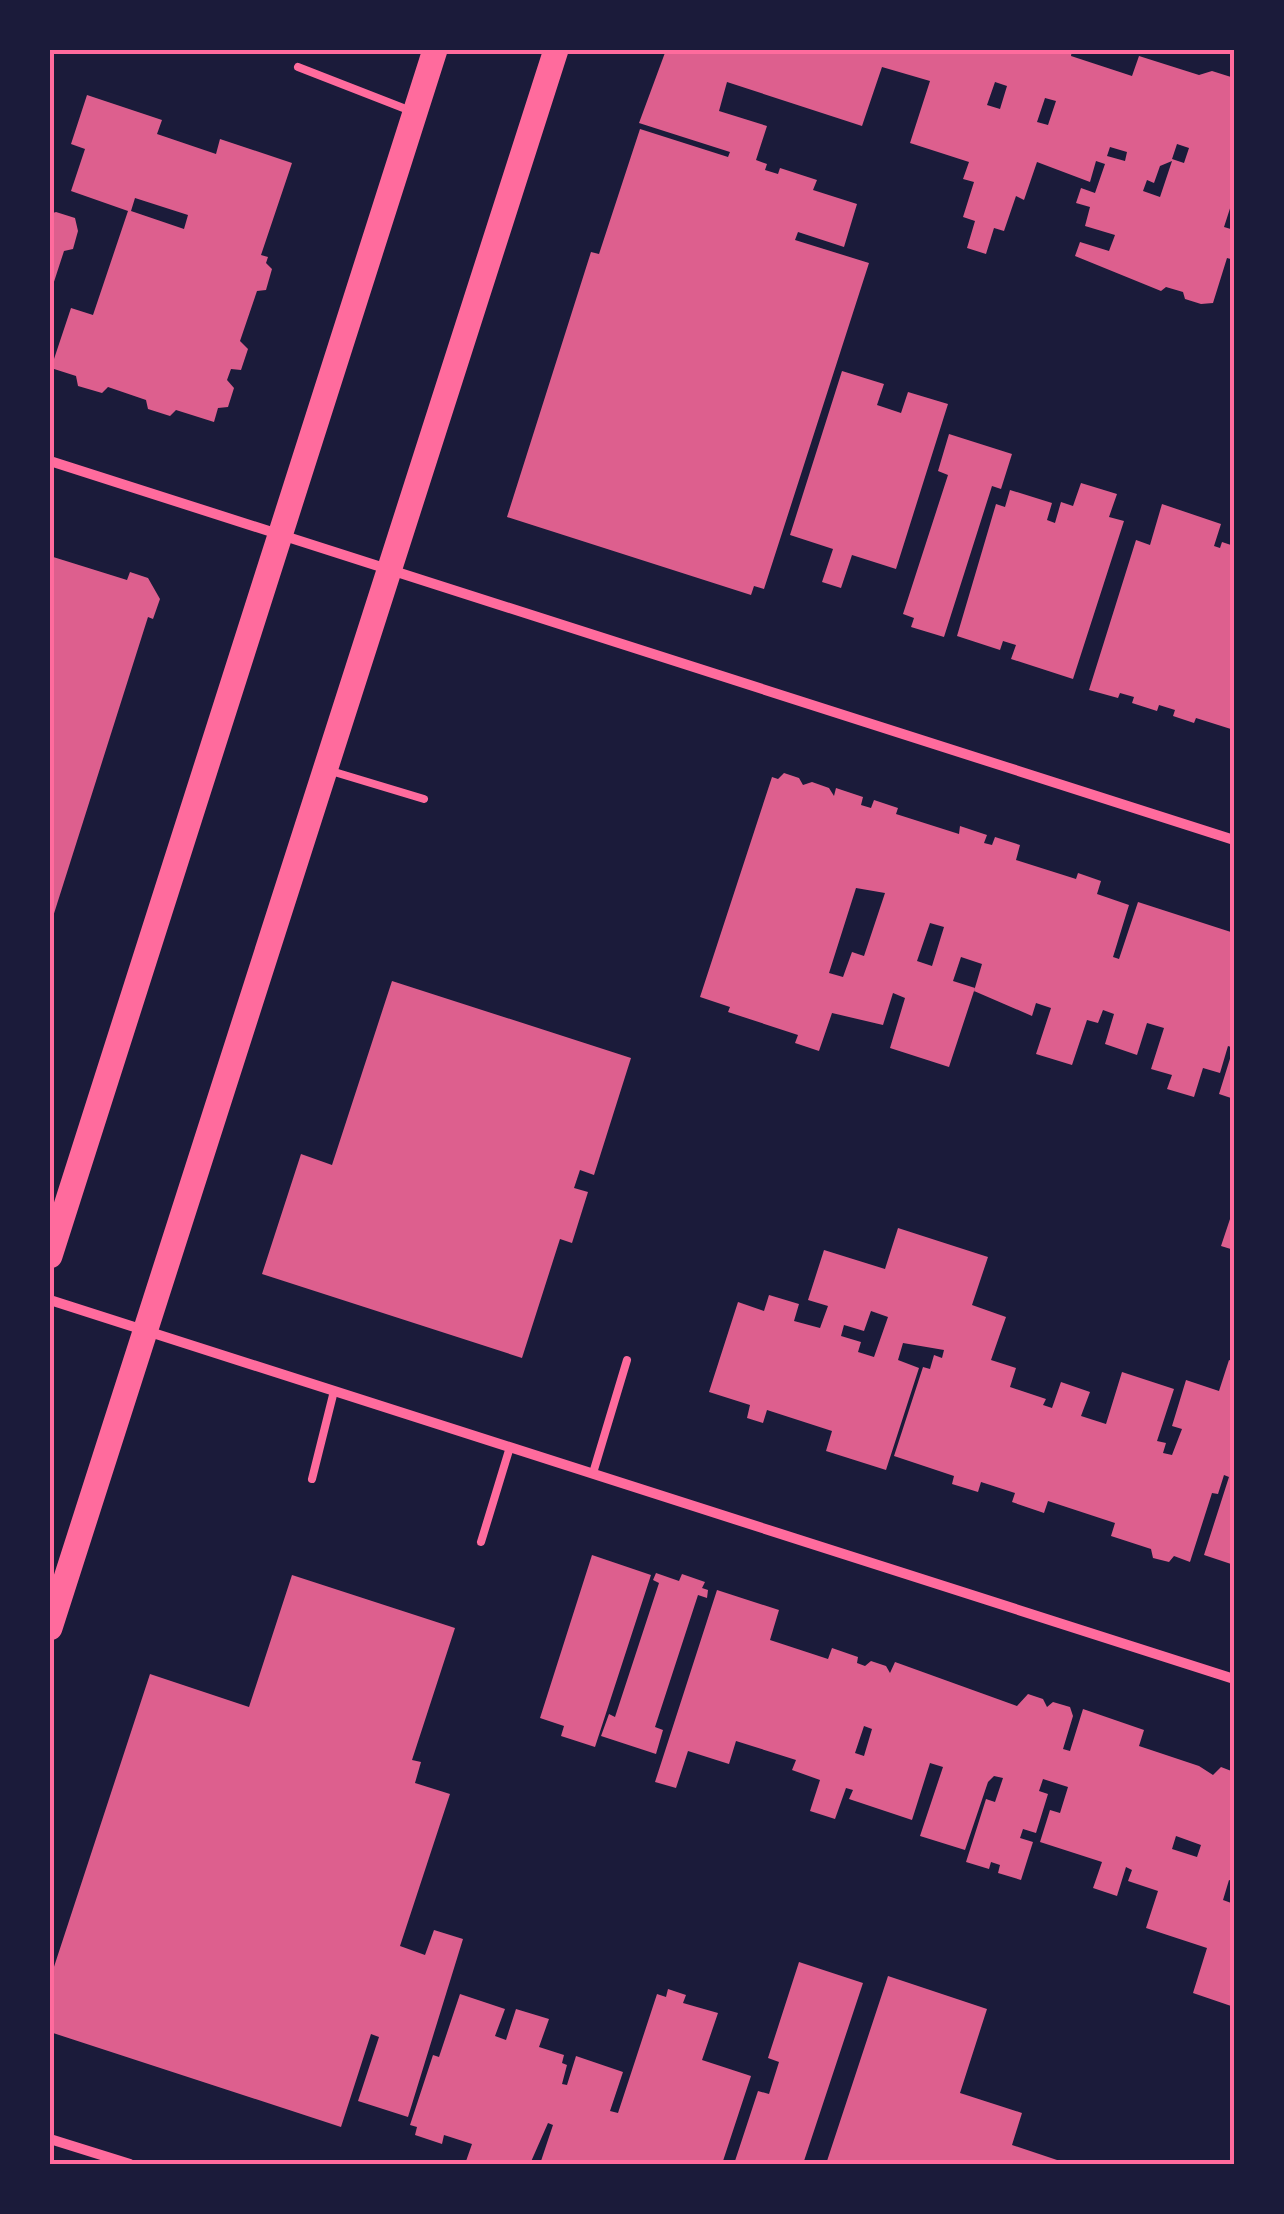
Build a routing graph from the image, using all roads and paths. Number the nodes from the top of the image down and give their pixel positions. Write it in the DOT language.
graph roads {
  1 [pos="435,50"];
  2 [pos="556,50"];
  3 [pos="298,66"];
  4 [pos="415,112"];
  5 [pos="50,462"];
  6 [pos="280,535"];
  7 [pos="390,570"];
  8 [pos="326,769"];
  9 [pos="424,799"];
  10 [pos="1234,840"];
  11 [pos="50,1256"];
  12 [pos="50,1300"];
  13 [pos="147,1331"];
  14 [pos="627,1360"];
  15 [pos="334,1391"];
  16 [pos="510,1447"];
  17 [pos="593,1474"];
  18 [pos="312,1479"];
  19 [pos="481,1542"];
  20 [pos="50,1628"];
  21 [pos="1234,1678"];
  22 [pos="50,2138"];
  23 [pos="130,2164"];
  1 -- 4 [label="main road"];
  2 -- 7 [label="main road"];
  3 -- 4 [label="lane"];
  4 -- 6 [label="main road"];
  5 -- 6 [label="street"];
  6 -- 7 [label="street"];
  6 -- 11 [label="main road"];
  7 -- 8 [label="main road"];
  7 -- 10 [label="street"];
  8 -- 9 [label="lane"];
  8 -- 13 [label="main road"];
  12 -- 13 [label="street"];
  13 -- 15 [label="street"];
  13 -- 20 [label="main road"];
  14 -- 17 [label="lane"];
  15 -- 16 [label="street"];
  15 -- 18 [label="lane"];
  16 -- 17 [label="street"];
  16 -- 19 [label="lane"];
  17 -- 21 [label="street"];
  22 -- 23 [label="street"];
}
